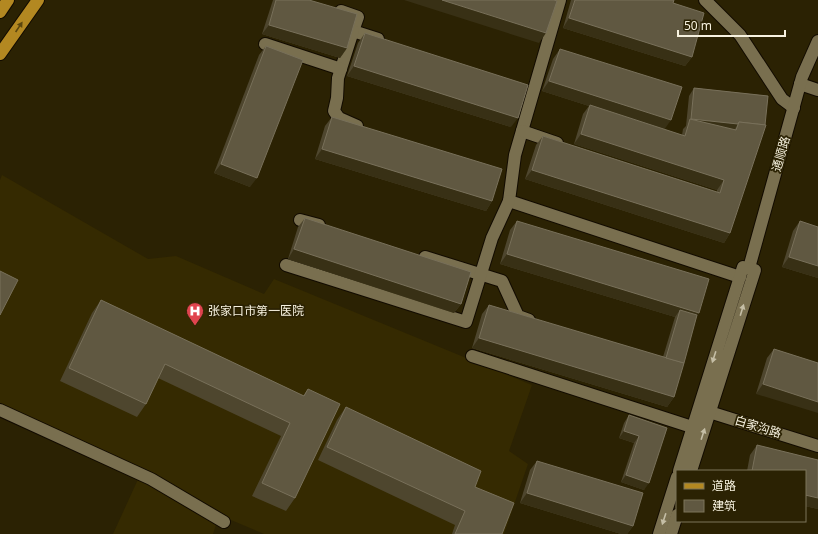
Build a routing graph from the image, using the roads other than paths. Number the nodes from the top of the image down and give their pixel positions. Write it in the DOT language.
graph roads {
  1 [pos="8,0"];
  2 [pos="38,0"];
  3 [pos="560,0"];
  4 [pos="705,0"];
  5 [pos="328,7"];
  6 [pos="0,12"];
  7 [pos="353,31"];
  8 [pos="818,41"];
  9 [pos="391,43"];
  10 [pos="265,44"];
  11 [pos="547,46"];
  12 [pos="562,50"];
  13 [pos="0,54"];
  14 [pos="341,69"];
  15 [pos="800,84"];
  16 [pos="818,90"];
  17 [pos="794,108"];
  18 [pos="370,130"];
  19 [pos="522,131"];
  20 [pos="566,146"];
  21 [pos="498,170"];
  22 [pos="512,174"];
  23 [pos="509,200"];
  24 [pos="300,220"];
  25 [pos="330,229"];
  26 [pos="413,254"];
  27 [pos="286,265"];
  28 [pos="745,272"];
  29 [pos="481,274"];
  30 [pos="540,323"];
  31 [pos="472,356"];
  32 [pos="698,408"];
  33 [pos="0,410"];
  34 [pos="710,412"];
  35 [pos="692,427"];
  36 [pos="818,446"];
  37 [pos="679,470"];
  38 [pos="691,470"];
  39 [pos="676,480"];
  40 [pos="676,518"];
  41 [pos="224,522"];
  42 [pos="659,534"];
  43 [pos="671,534"];
  1 -- 6 [label="main road"];
  13 -- 2 [label="main road, one-way"];
  3 -- 11 [label="street"];
  4 -- 17 [label="street"];
  5 -- 7 [label="street"];
  7 -- 9 [label="street"];
  7 -- 14 [label="street"];
  8 -- 15 [label="street, 通顺路"];
  10 -- 14 [label="street"];
  11 -- 12 [label="street"];
  11 -- 19 [label="street"];
  14 -- 18 [label="street"];
  15 -- 16 [label="street"];
  15 -- 17 [label="street, 通顺路"];
  17 -- 28 [label="street, 通顺路"];
  19 -- 20 [label="street"];
  19 -- 22 [label="street"];
  21 -- 22 [label="street"];
  22 -- 23 [label="street"];
  23 -- 28 [label="street"];
  23 -- 29 [label="street"];
  24 -- 25 [label="street"];
  26 -- 29 [label="street"];
  27 -- 29 [label="street"];
  28 -- 32 [label="street, 通顺路, one-way"];
  34 -- 28 [label="street, 通顺路, one-way"];
  29 -- 30 [label="street"];
  31 -- 35 [label="street"];
  32 -- 34 [label="street, 白家沟路"];
  32 -- 35 [label="street, 通顺路"];
  33 -- 41 [label="street"];
  34 -- 36 [label="street, 白家沟路"];
  38 -- 34 [label="street, 通顺路, one-way"];
  35 -- 37 [label="street, 通顺路"];
  39 -- 42 [label="street, one-way"];
  40 -- 43 [label="street"];
}
